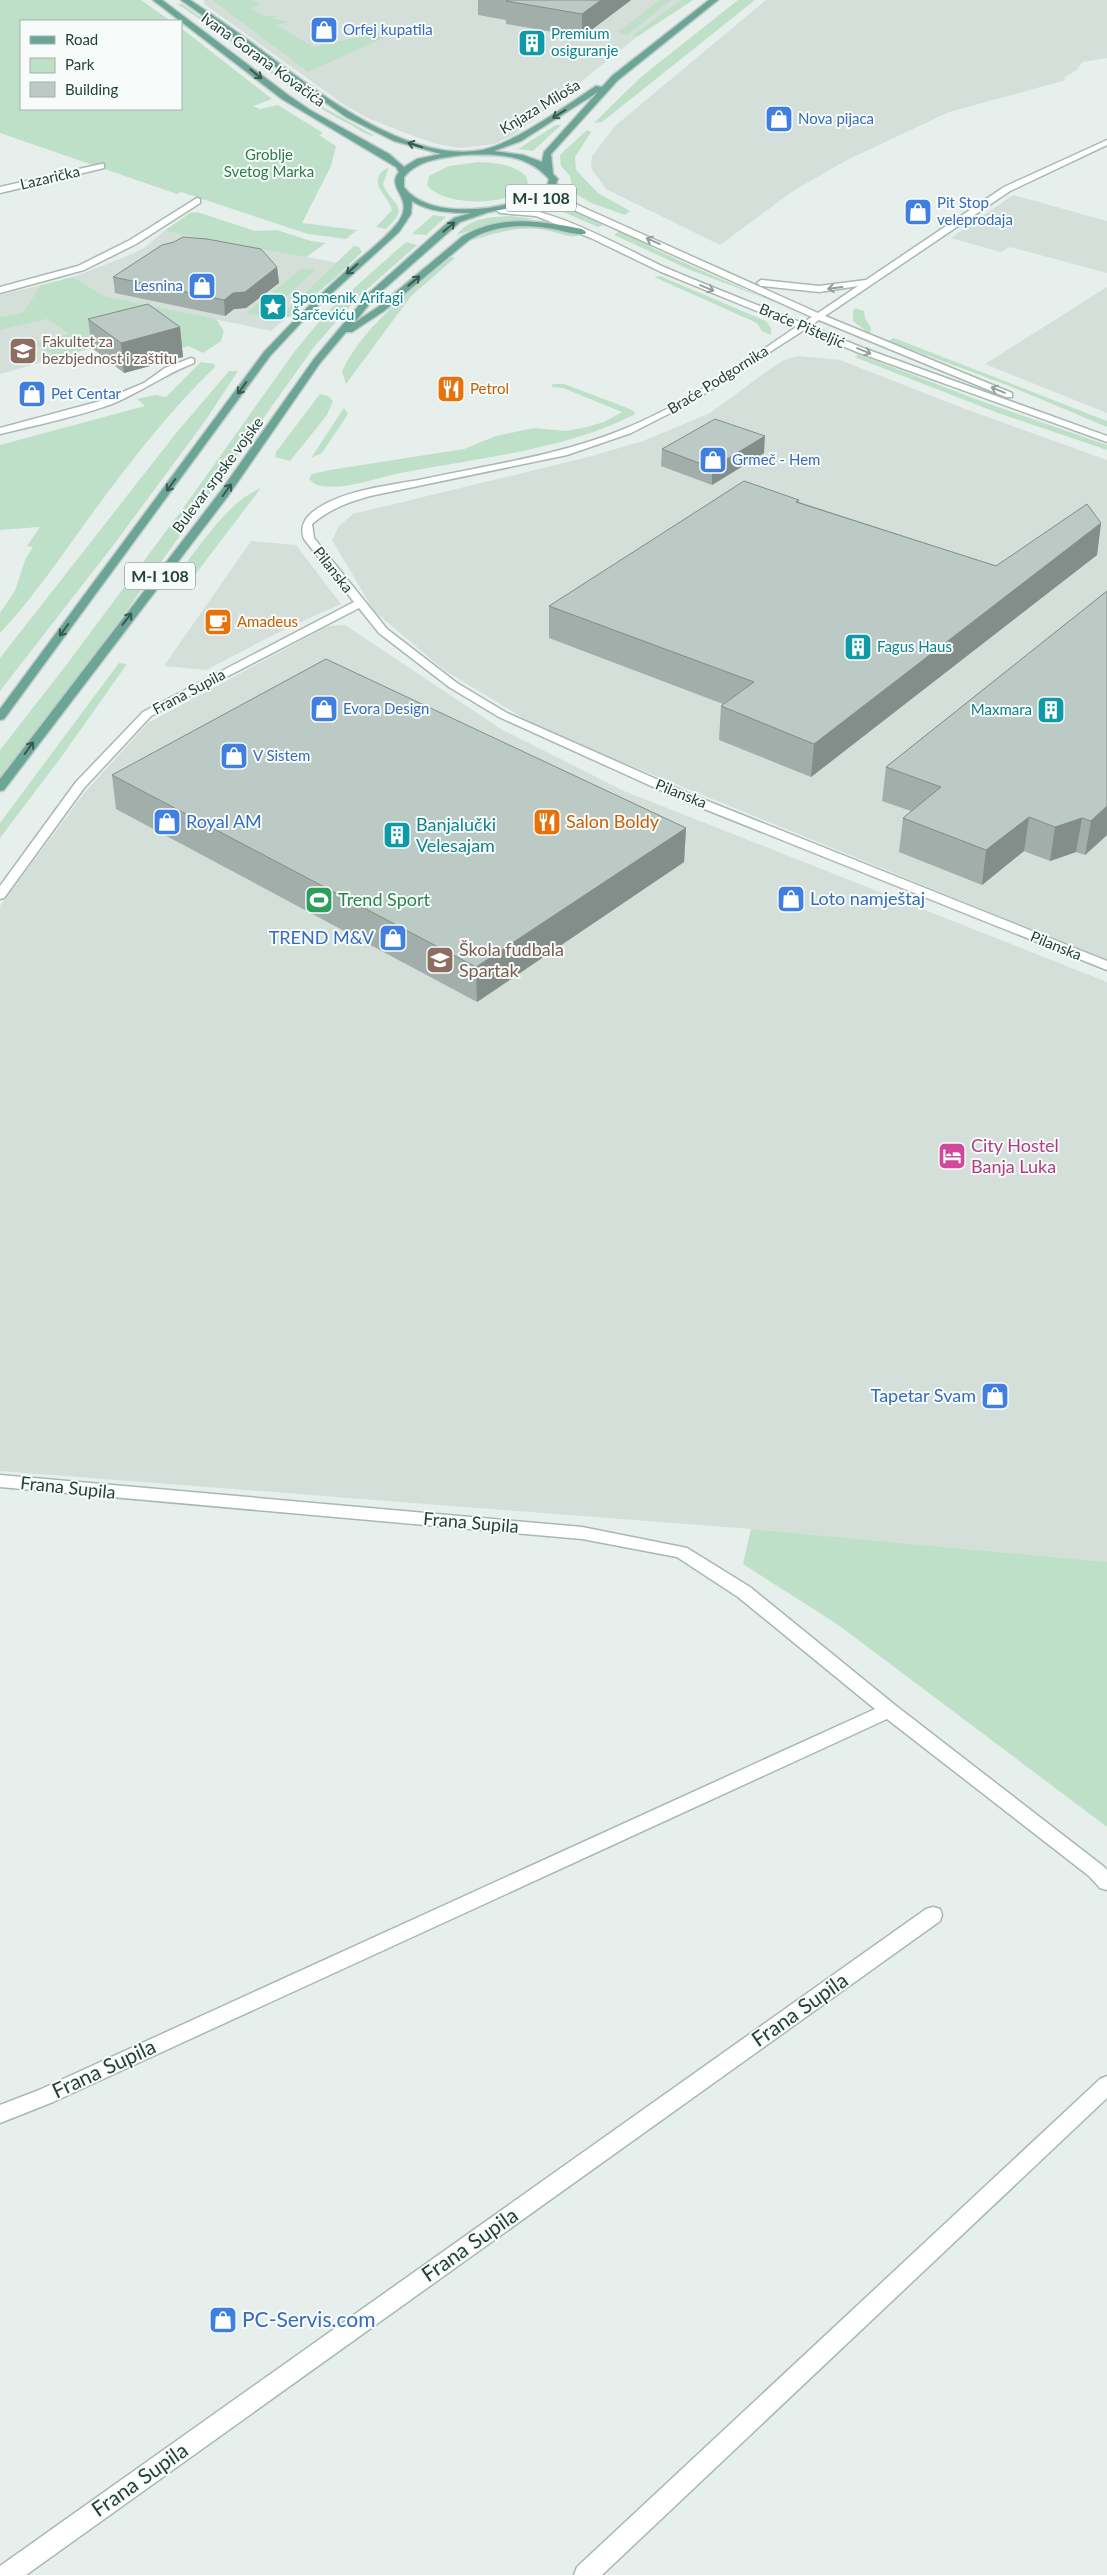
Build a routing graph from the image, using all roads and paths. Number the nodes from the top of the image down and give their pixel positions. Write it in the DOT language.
graph roads {
  1 [pos="157,0"];
  2 [pos="185,0"];
  3 [pos="714,0"];
  4 [pos="615,78"];
  5 [pos="1107,142"];
  6 [pos="477,152"];
  7 [pos="463,153"];
  8 [pos="101,166"];
  9 [pos="403,172"];
  10 [pos="550,172"];
  11 [pos="554,186"];
  12 [pos="0,190"];
  13 [pos="406,196"];
  14 [pos="196,201"];
  15 [pos="500,210"];
  16 [pos="485,212"];
  17 [pos="582,232"];
  18 [pos="730,275"];
  19 [pos="882,275"];
  20 [pos="0,290"];
  21 [pos="819,315"];
  22 [pos="802,326"];
  23 [pos="333,341"];
  24 [pos="191,362"];
  25 [pos="0,431"];
  26 [pos="1107,437"];
  27 [pos="309,539"];
  28 [pos="359,604"];
  29 [pos="3,712"];
  30 [pos="0,787"];
  31 [pos="0,895"];
  32 [pos="1107,966"];
  33 [pos="0,1481"];
  34 [pos="889,1710"];
  35 [pos="1107,1882"];
  36 [pos="933,1915"];
  37 [pos="1107,2085"];
  38 [pos="0,2114"];
  39 [pos="7,2575"];
  40 [pos="586,2575"];
  1 -- 9 [label="main road, Ivana Gorana Kovačića, one-way"];
  7 -- 2 [label="main road, Ivana Gorana Kovačića, one-way"];
  3 -- 4 [label="main road, Knjaza Miloša / M-I 108"];
  4 -- 6 [label="main road, Knjaza Miloša / M-I 108, one-way"];
  4 -- 10 [label="main road, Knjaza Miloša / M-I 108"];
  5 -- 19 [label="street, Braće Podgornika"];
  6 -- 7 [label="main road, M-I 108"];
  6 -- 10 [label="main road, M-I 108"];
  7 -- 9 [label="main road, M-I 108"];
  8 -- 12 [label="street, Lazarička"];
  9 -- 13 [label="main road, M-I 108"];
  10 -- 11 [label="main road, M-I 108"];
  11 -- 15 [label="main road, M-I 108"];
  18 -- 11 [label="street, Braće Pišteljić, one-way"];
  13 -- 16 [label="main road, M-I 108"];
  13 -- 29 [label="main road, Bulevar srpske vojske / M-I 108, one-way"];
  14 -- 20 [label="street"];
  15 -- 16 [label="main road, M-I 108"];
  15 -- 17 [label="street, Braće Pišteljić"];
  23 -- 16 [label="main road, Bulevar srpske vojske / M-I 108, one-way"];
  17 -- 22 [label="street, Braće Pišteljić, one-way"];
  23 -- 17 [label="main road, one-way"];
  19 -- 18 [label="street, one-way"];
  18 -- 21 [label="street, Braće Pišteljić"];
  19 -- 21 [label="street, Braće Podgornika"];
  21 -- 22 [label="street, Braće Podgornika"];
  26 -- 21 [label="street, Braće Pišteljić, one-way"];
  22 -- 26 [label="street, Braće Pišteljić, one-way"];
  22 -- 27 [label="street, Braće Podgornika"];
  30 -- 23 [label="main road, Bulevar srpske vojske / M-I 108, one-way"];
  24 -- 25 [label="street"];
  27 -- 28 [label="street, Pilanska"];
  28 -- 31 [label="street, Frana Supila"];
  28 -- 32 [label="street, Pilanska"];
  33 -- 34 [label="street, Frana Supila"];
  34 -- 35 [label="street, Frana Supila"];
  34 -- 38 [label="street, Frana Supila"];
  36 -- 39 [label="street, Frana Supila"];
  37 -- 40 [label="street"];
}
